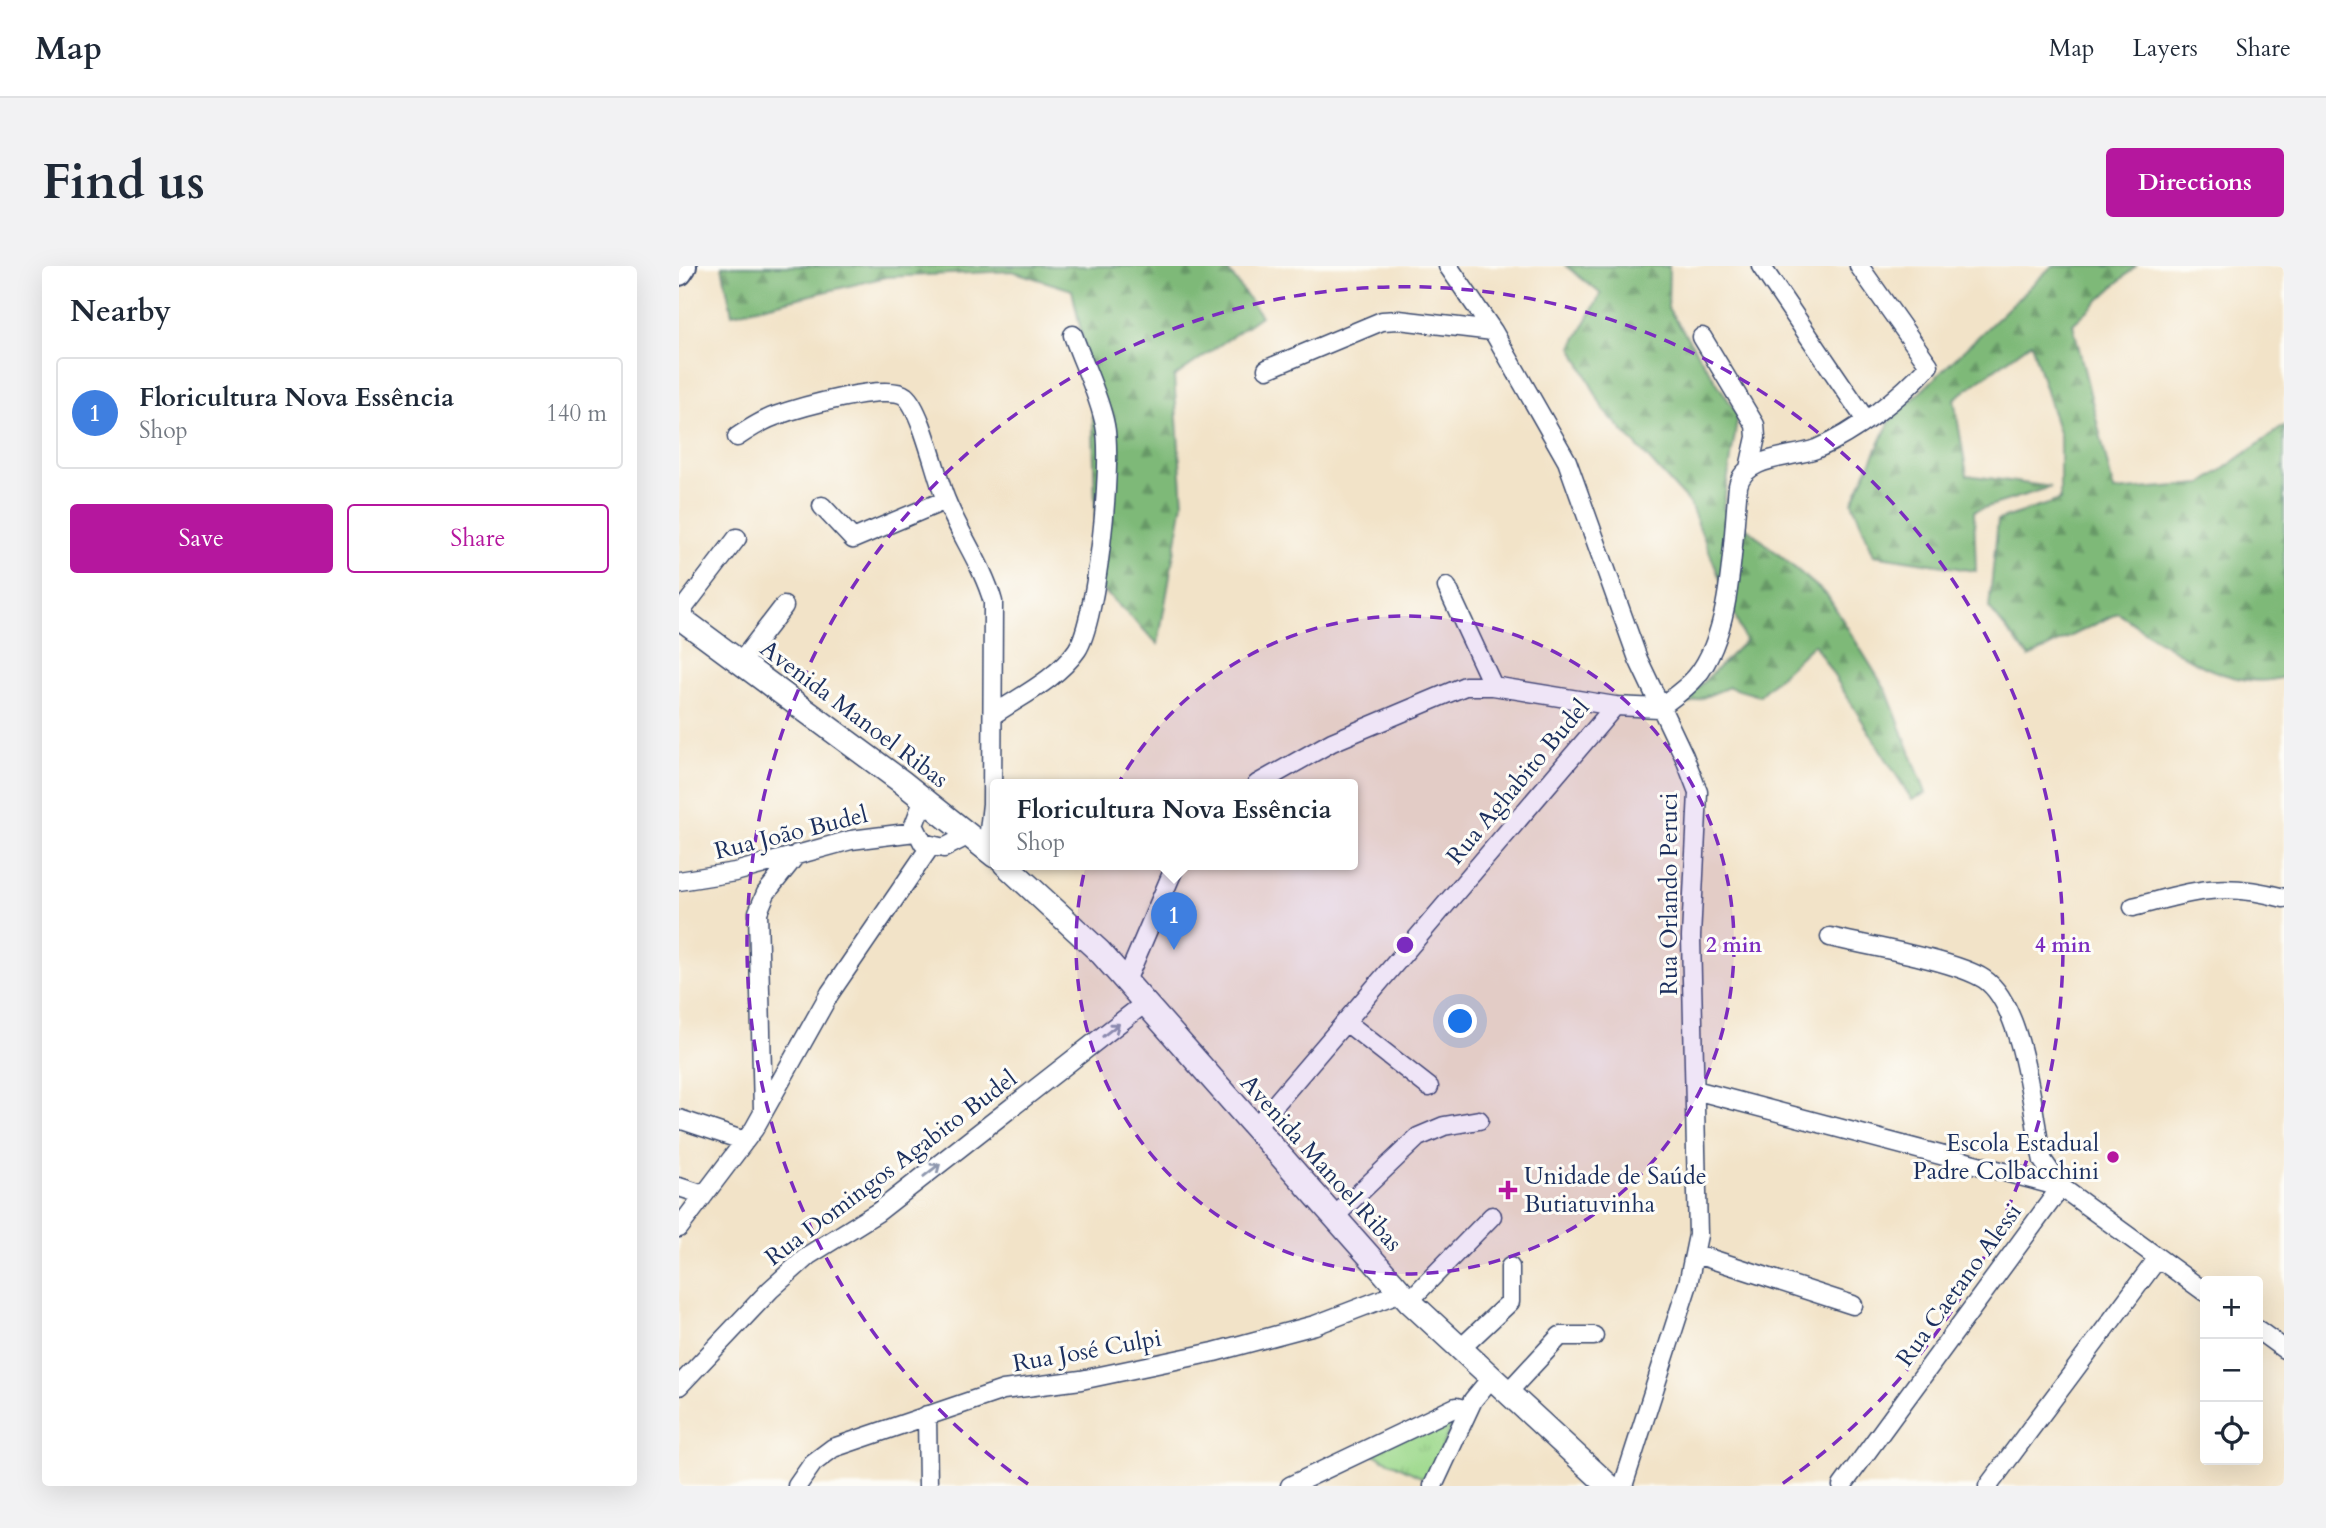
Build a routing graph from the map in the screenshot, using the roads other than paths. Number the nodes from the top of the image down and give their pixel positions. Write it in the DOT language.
graph roads {
  1 [pos="683,266"];
  2 [pos="1448,266"];
  3 [pos="1761,266"];
  4 [pos="1859,266"];
  5 [pos="679,272"];
  6 [pos="1493,331"];
  7 [pos="1073,335"];
  8 [pos="1702,337"];
  9 [pos="1267,369"];
  10 [pos="1865,419"];
  11 [pos="737,437"];
  12 [pos="1749,468"];
  13 [pos="946,500"];
  14 [pos="821,506"];
  15 [pos="737,538"];
  16 [pos="1447,587"];
  17 [pos="784,606"];
  18 [pos="679,615"];
  19 [pos="740,663"];
  20 [pos="1493,686"];
  21 [pos="1615,706"];
  22 [pos="1659,708"];
  23 [pos="992,715"];
  24 [pos="992,779"];
  25 [pos="1266,779"];
  26 [pos="924,799"];
  27 [pos="990,815"];
  28 [pos="915,832"];
  29 [pos="930,847"];
  30 [pos="984,847"];
  31 [pos="797,854"];
  32 [pos="1012,870"];
  33 [pos="1173,870"];
  34 [pos="679,881"];
  35 [pos="2284,898"];
  36 [pos="2133,907"];
  37 [pos="1830,937"];
  38 [pos="1126,981"];
  39 [pos="1145,1003"];
  40 [pos="1346,1022"];
  41 [pos="1429,1087"];
  42 [pos="1695,1090"];
  43 [pos="763,1114"];
  44 [pos="679,1119"];
  45 [pos="1479,1121"];
  46 [pos="1254,1129"];
  47 [pos="745,1141"];
  48 [pos="2061,1187"];
  49 [pos="679,1188"];
  50 [pos="704,1195"];
  51 [pos="1492,1216"];
  52 [pos="1333,1218"];
  53 [pos="679,1228"];
  54 [pos="1696,1254"];
  55 [pos="2158,1258"];
  56 [pos="1510,1267"];
  57 [pos="2200,1288"];
  58 [pos="1405,1296"];
  59 [pos="1853,1305"];
  60 [pos="2263,1334"];
  61 [pos="1594,1336"];
  62 [pos="1460,1349"];
  63 [pos="2284,1349"];
  64 [pos="1500,1385"];
  65 [pos="679,1386"];
  66 [pos="1468,1410"];
  67 [pos="923,1416"];
  68 [pos="797,1486"];
  69 [pos="925,1486"];
  70 [pos="1290,1486"];
  71 [pos="1433,1486"];
  72 [pos="1609,1486"];
  73 [pos="1623,1486"];
  74 [pos="1842,1486"];
  75 [pos="1988,1486"];
  1 -- 5 [label="highway"];
  2 -- 6 [label="street, Rua Orlando Peruci"];
  3 -- 10 [label="street"];
  4 -- 10 [label="street"];
  6 -- 9 [label="street"];
  6 -- 22 [label="street, Rua Orlando Peruci"];
  7 -- 23 [label="street"];
  8 -- 12 [label="street"];
  10 -- 12 [label="street"];
  11 -- 13 [label="street"];
  12 -- 22 [label="street"];
  13 -- 14 [label="street"];
  13 -- 23 [label="street"];
  15 -- 18 [label="street"];
  16 -- 20 [label="street"];
  17 -- 19 [label="street"];
  18 -- 19 [label="main road, Avenida Manoel Ribas"];
  19 -- 26 [label="main road, Avenida Manoel Ribas"];
  20 -- 21 [label="street"];
  20 -- 25 [label="street"];
  21 -- 22 [label="street, Rua Aghabito Budel"];
  21 -- 40 [label="street, Rua Aghabito Budel"];
  22 -- 42 [label="street, Rua Orlando Peruci"];
  23 -- 24 [label="street"];
  26 -- 28 [label="street"];
  26 -- 30 [label="main road, Avenida Manoel Ribas"];
  27 -- 30 [label="street"];
  28 -- 29 [label="street"];
  28 -- 31 [label="street, Rua João Budel"];
  29 -- 30 [label="street"];
  29 -- 43 [label="street"];
  31 -- 34 [label="street, Rua João Budel"];
  31 -- 43 [label="street"];
  32 -- 38 [label="main road, Avenida Manoel Ribas"];
  33 -- 38 [label="street"];
  35 -- 36 [label="street"];
  37 -- 48 [label="street"];
  38 -- 39 [label="main road, Avenida Manoel Ribas"];
  39 -- 46 [label="main road, Avenida Manoel Ribas"];
  65 -- 39 [label="street, Rua Domingos Agabito Budel, one-way"];
  40 -- 41 [label="street"];
  40 -- 46 [label="street, Rua Aghabito Budel"];
  42 -- 48 [label="street"];
  42 -- 54 [label="street, Rua Orlando Peruci"];
  43 -- 47 [label="street"];
  44 -- 47 [label="street"];
  45 -- 52 [label="street"];
  46 -- 52 [label="main road, Avenida Manoel Ribas"];
  47 -- 50 [label="street"];
  48 -- 55 [label="street"];
  48 -- 74 [label="street, Rua Caetano Alessi"];
  49 -- 50 [label="street"];
  50 -- 53 [label="street"];
  51 -- 58 [label="street"];
  52 -- 58 [label="main road, Avenida Manoel Ribas"];
  54 -- 59 [label="street"];
  54 -- 73 [label="street, Rua Orlando Peruci"];
  55 -- 57 [label="street"];
  55 -- 75 [label="street"];
  56 -- 62 [label="street"];
  58 -- 62 [label="main road, Avenida Manoel Ribas"];
  58 -- 67 [label="street, Rua José Culpi"];
  60 -- 63 [label="street"];
  61 -- 64 [label="street"];
  62 -- 64 [label="main road, Avenida Manoel Ribas"];
  64 -- 66 [label="street"];
  64 -- 72 [label="main road, Avenida Manoel Ribas"];
  66 -- 70 [label="street"];
  66 -- 71 [label="street"];
  67 -- 68 [label="street, Rua José Culpi"];
  67 -- 69 [label="street"];
}
